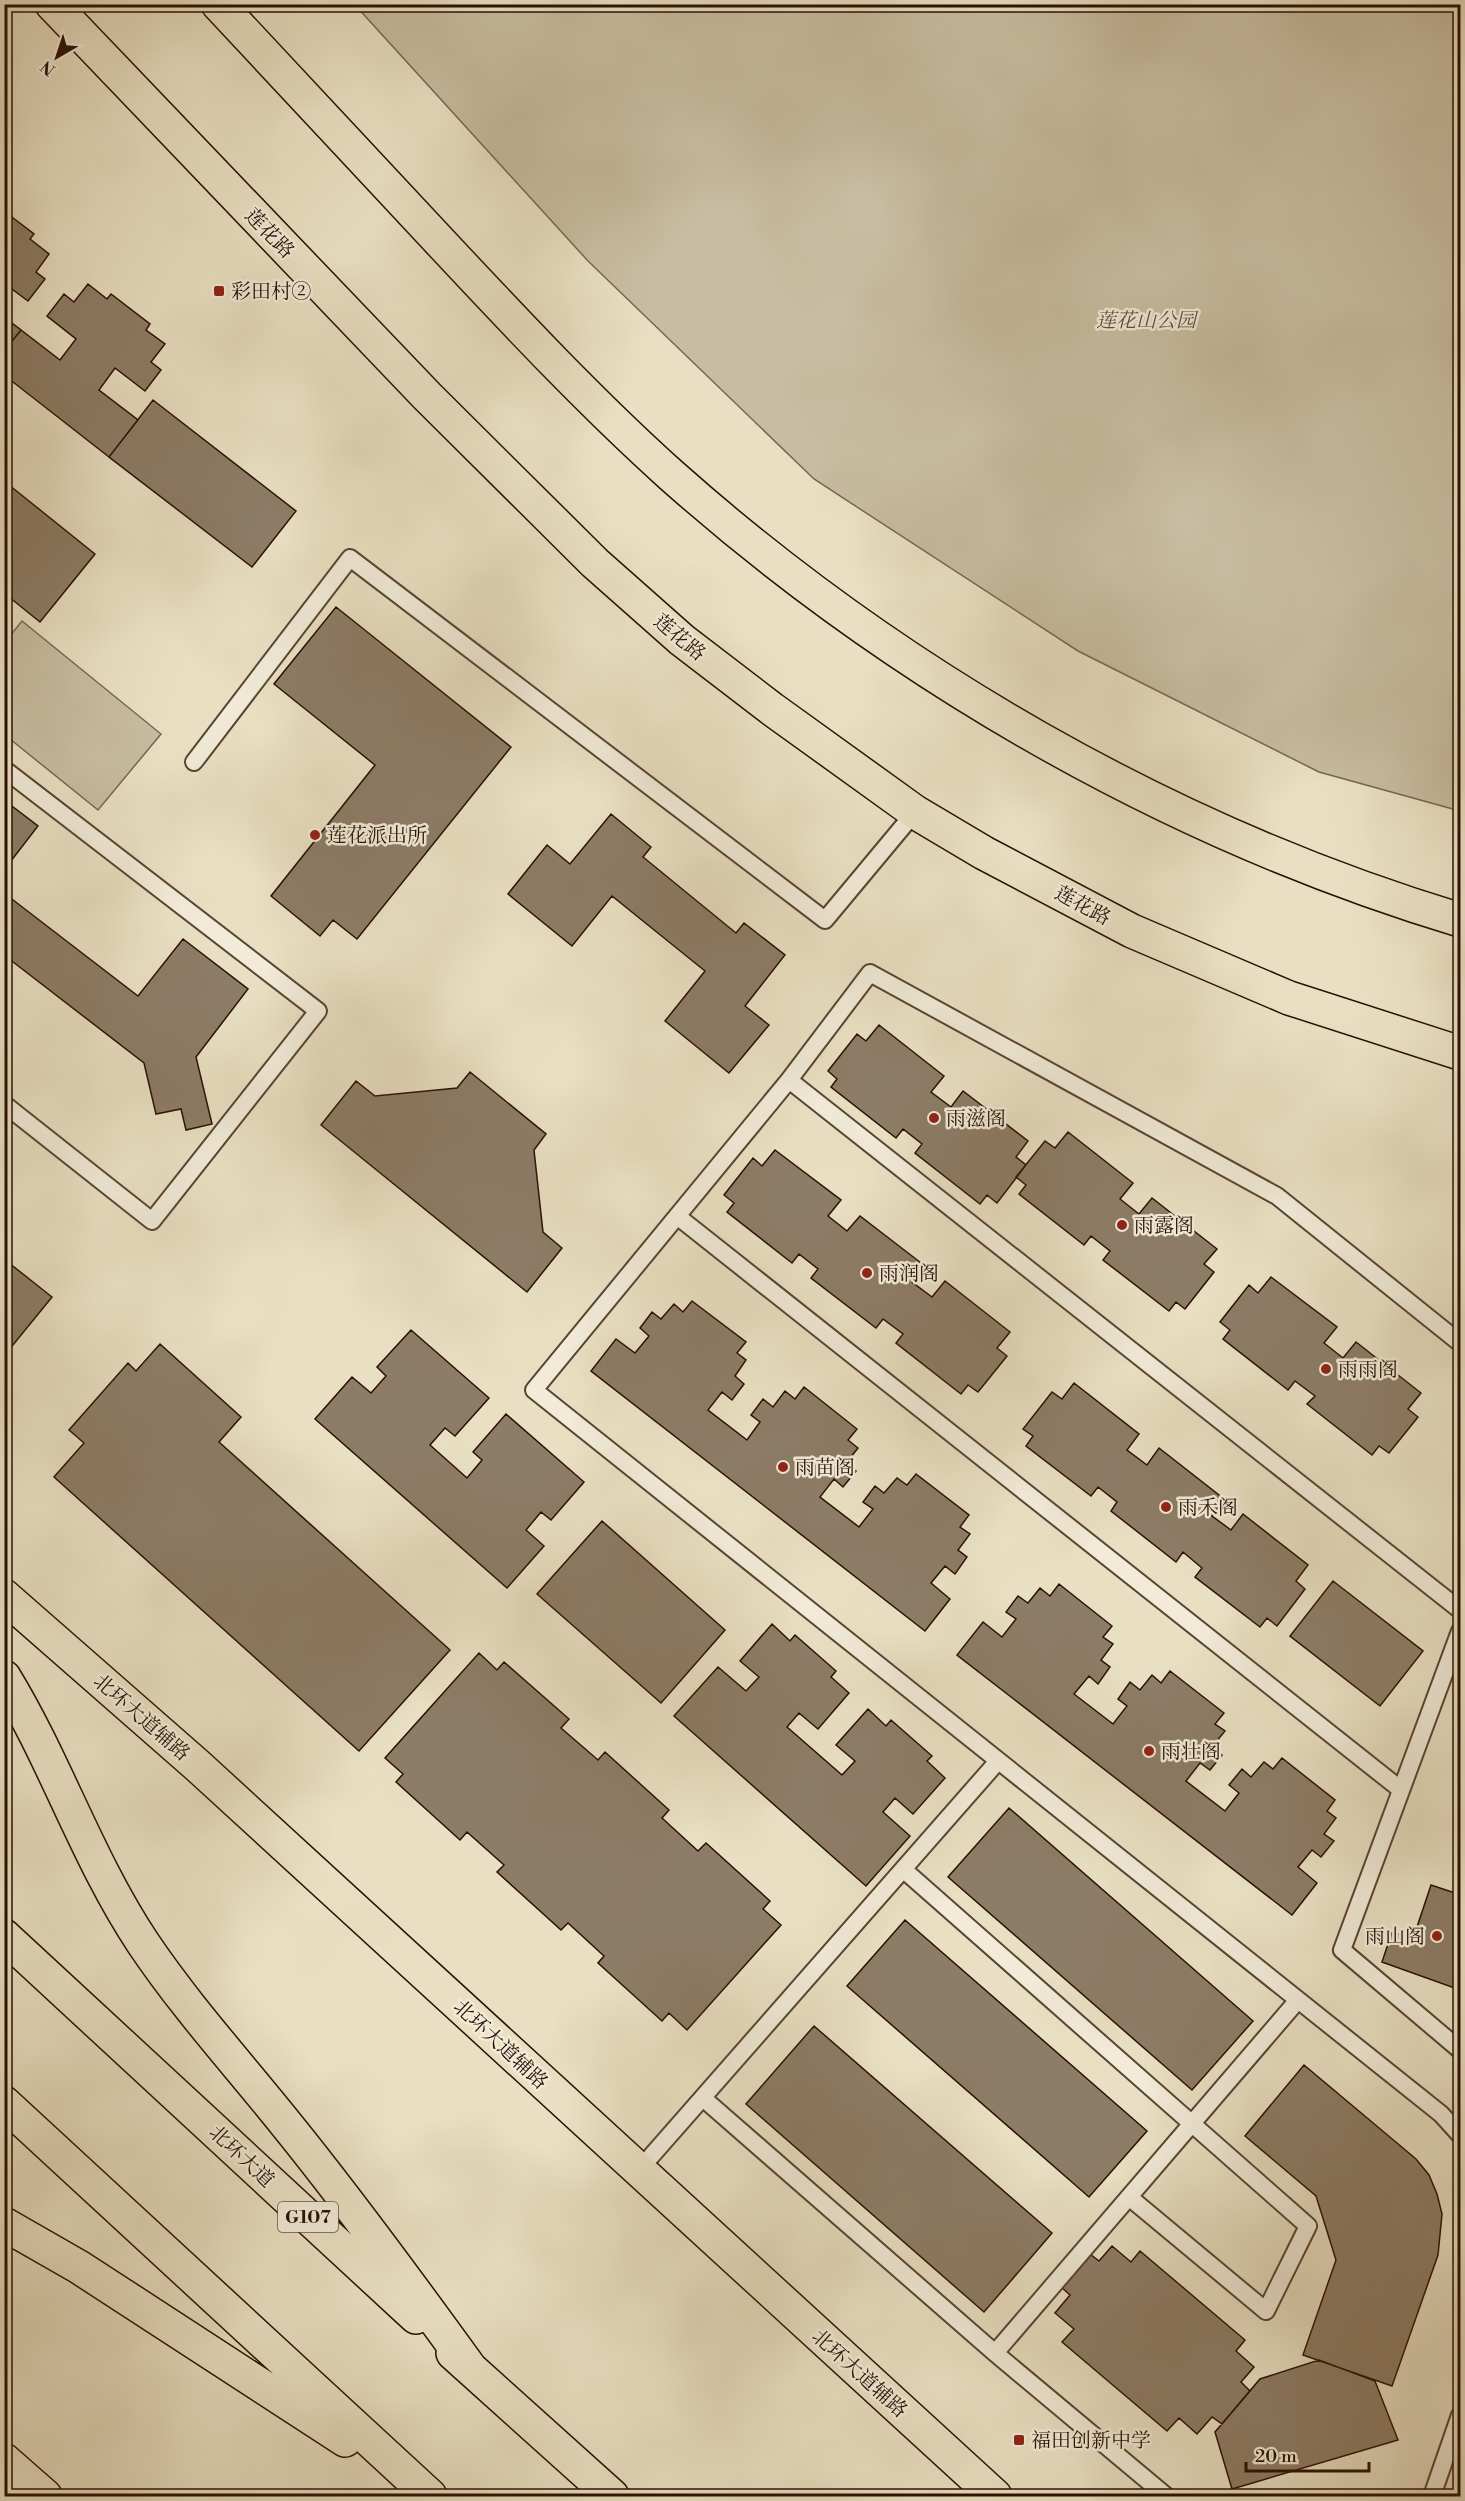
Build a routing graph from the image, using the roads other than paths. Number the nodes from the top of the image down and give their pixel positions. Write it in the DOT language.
graph roads {
  1 [pos="52,4"];
  2 [pos="218,4"];
  3 [pos="194,762"];
  4 [pos="4,769"];
  5 [pos="915,812"];
  6 [pos="1461,920"];
  7 [pos="1461,1053"];
  8 [pos="789,1080"];
  9 [pos="4,1104"];
  10 [pos="677,1216"];
  11 [pos="1461,1343"];
  12 [pos="4,1596"];
  13 [pos="1461,1610"];
  14 [pos="1461,1631"];
  15 [pos="4,1677"];
  16 [pos="998,1761"];
  17 [pos="1400,1789"];
  18 [pos="904,1870"];
  19 [pos="4,1936"];
  20 [pos="1298,2000"];
  21 [pos="1461,2050"];
  22 [pos="704,2099"];
  23 [pos="4,2103"];
  24 [pos="1193,2125"];
  25 [pos="1461,2134"];
  26 [pos="639,2170"];
  27 [pos="1129,2197"];
  28 [pos="4,2224"];
  29 [pos="995,2353"];
  30 [pos="470,2368"];
  31 [pos="1461,2415"];
  32 [pos="4,2460"];
  33 [pos="426,2493"];
  34 [pos="45,2496"];
  35 [pos="612,2496"];
  36 [pos="995,2496"];
  37 [pos="1166,2496"];
  38 [pos="1432,2496"];
  1 -- 5 [label="main road, 莲花路"];
  2 -- 6 [label="main road"];
  3 -- 5 [label="lane"];
  4 -- 9 [label="lane"];
  5 -- 7 [label="main road, 莲花路"];
  8 -- 10 [label="lane"];
  8 -- 11 [label="lane"];
  8 -- 13 [label="lane"];
  10 -- 16 [label="lane"];
  10 -- 17 [label="lane"];
  12 -- 26 [label="main road, 北环大道辅路"];
  14 -- 17 [label="lane"];
  15 -- 30 [label="main road"];
  16 -- 18 [label="lane"];
  16 -- 20 [label="lane"];
  17 -- 21 [label="lane"];
  18 -- 22 [label="lane"];
  18 -- 24 [label="lane"];
  19 -- 30 [label="main road, 北环大道 / G107"];
  20 -- 24 [label="lane"];
  20 -- 25 [label="lane"];
  22 -- 26 [label="lane"];
  22 -- 29 [label="lane"];
  23 -- 33 [label="main road"];
  24 -- 27 [label="lane"];
  24 -- 27 [label="lane"];
  26 -- 36 [label="main road, 北环大道辅路"];
  27 -- 29 [label="lane"];
  28 -- 33 [label="main road"];
  29 -- 37 [label="lane"];
  30 -- 35 [label="main road, 北环大道 / G107"];
  31 -- 38 [label="lane"];
  32 -- 34 [label="main road"];
}
